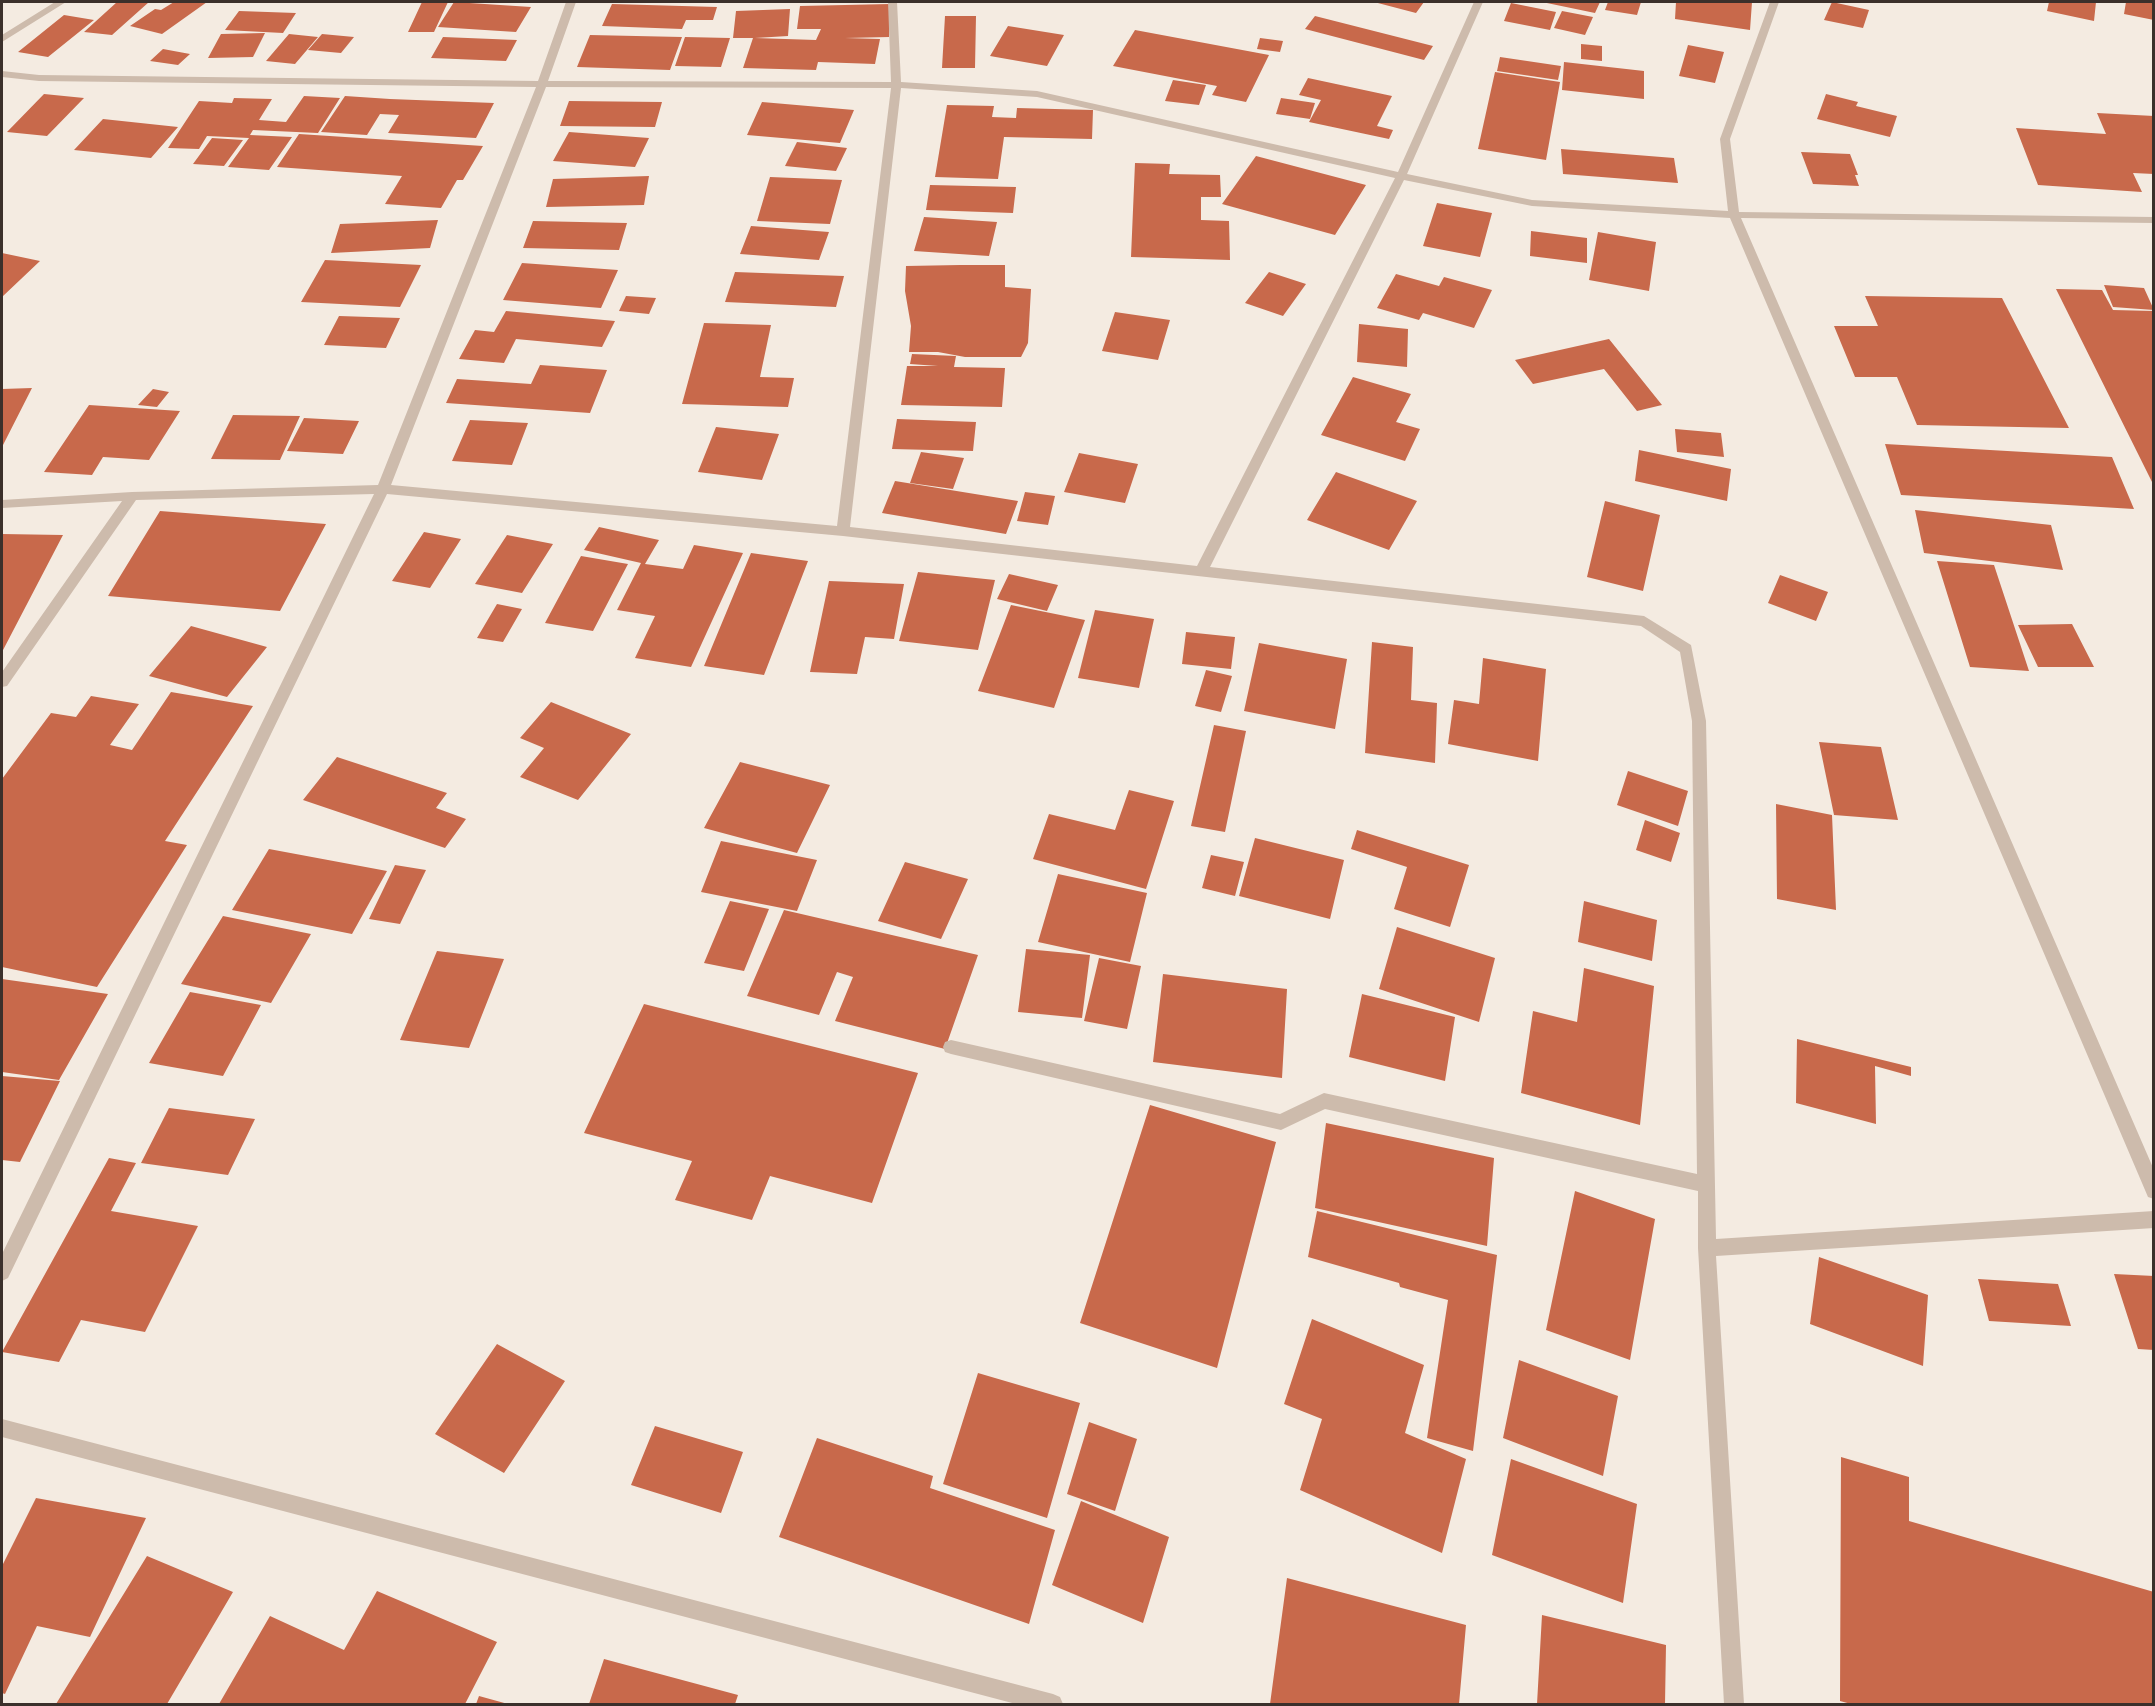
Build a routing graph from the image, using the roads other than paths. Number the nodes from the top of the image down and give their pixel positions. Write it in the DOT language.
graph roads {
  1 [pos="61,2"];
  2 [pos="571,2"];
  3 [pos="893,2"];
  4 [pos="1479,2"];
  5 [pos="1775,2"];
  6 [pos="2,39"];
  7 [pos="2,74"];
  8 [pos="542,84"];
  9 [pos="896,85"];
  10 [pos="1401,176"];
  11 [pos="1734,215"];
  12 [pos="2154,220"];
  13 [pos="382,489"];
  14 [pos="132,496"];
  15 [pos="2,504"];
  16 [pos="843,531"];
  17 [pos="1202,570"];
  18 [pos="2,682"];
  19 [pos="951,1047"];
  20 [pos="1705,1184"];
  21 [pos="2154,1191"];
  22 [pos="2154,1219"];
  23 [pos="1707,1248"];
  24 [pos="2,1272"];
  25 [pos="2,1428"];
  26 [pos="1053,1704"];
  27 [pos="1734,1704"];
  1 -- 6 [label="street"];
  2 -- 8 [label="street"];
  3 -- 9 [label="street"];
  4 -- 10 [label="street"];
  5 -- 11 [label="street"];
  7 -- 8 [label="street"];
  8 -- 9 [label="street"];
  8 -- 13 [label="street"];
  9 -- 10 [label="street"];
  9 -- 16 [label="street"];
  10 -- 11 [label="street"];
  10 -- 17 [label="street"];
  11 -- 12 [label="street"];
  11 -- 21 [label="street"];
  13 -- 14 [label="street"];
  13 -- 16 [label="street"];
  13 -- 24 [label="street"];
  14 -- 15 [label="street"];
  14 -- 18 [label="street"];
  16 -- 17 [label="street"];
  17 -- 20 [label="street"];
  19 -- 20 [label="street"];
  20 -- 23 [label="street"];
  22 -- 23 [label="street"];
  23 -- 27 [label="street"];
  25 -- 26 [label="street"];
}
